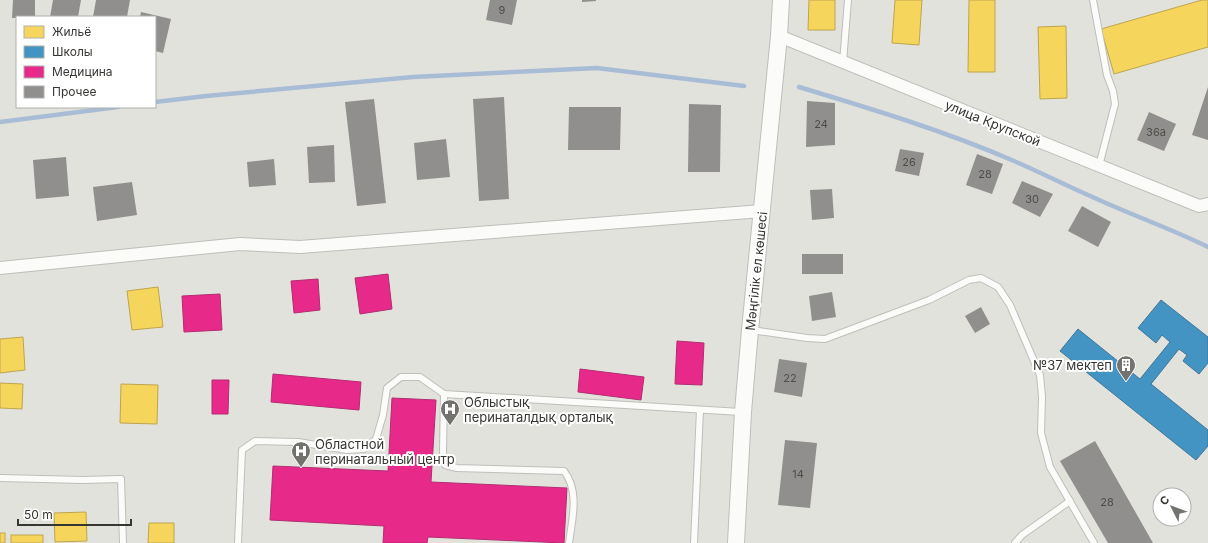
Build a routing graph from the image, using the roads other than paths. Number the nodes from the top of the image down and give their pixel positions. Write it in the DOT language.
graph roads {
  1 [pos="781,0"];
  2 [pos="848,0"];
  3 [pos="1093,0"];
  4 [pos="779,36"];
  5 [pos="843,62"];
  6 [pos="1099,166"];
  7 [pos="1208,204"];
  8 [pos="762,211"];
  9 [pos="0,268"];
  10 [pos="750,330"];
  11 [pos="444,394"];
  12 [pos="700,410"];
  13 [pos="744,412"];
  14 [pos="0,478"];
  15 [pos="1070,501"];
  16 [pos="123,543"];
  17 [pos="238,543"];
  18 [pos="569,543"];
  19 [pos="694,543"];
  20 [pos="736,543"];
  21 [pos="1015,543"];
  22 [pos="1094,543"];
  1 -- 4 [label="street, Мәңгілік ел көшесі"];
  2 -- 5 [label="lane"];
  3 -- 6 [label="lane"];
  4 -- 5 [label="street, улица Крупской"];
  4 -- 8 [label="street, Мәңгілік ел көшесі"];
  5 -- 6 [label="street, улица Крупской"];
  6 -- 7 [label="street, улица Крупской"];
  8 -- 9 [label="street"];
  8 -- 10 [label="street, Мәңгілік ел көшесі"];
  10 -- 13 [label="street, Мәңгілік ел көшесі"];
  10 -- 15 [label="lane"];
  11 -- 12 [label="lane"];
  11 -- 17 [label="lane"];
  11 -- 18 [label="lane"];
  12 -- 13 [label="lane"];
  12 -- 19 [label="lane"];
  13 -- 20 [label="street, Мәңгілік ел көшесі"];
  14 -- 16 [label="lane"];
  15 -- 21 [label="lane"];
  15 -- 22 [label="lane"];
}
